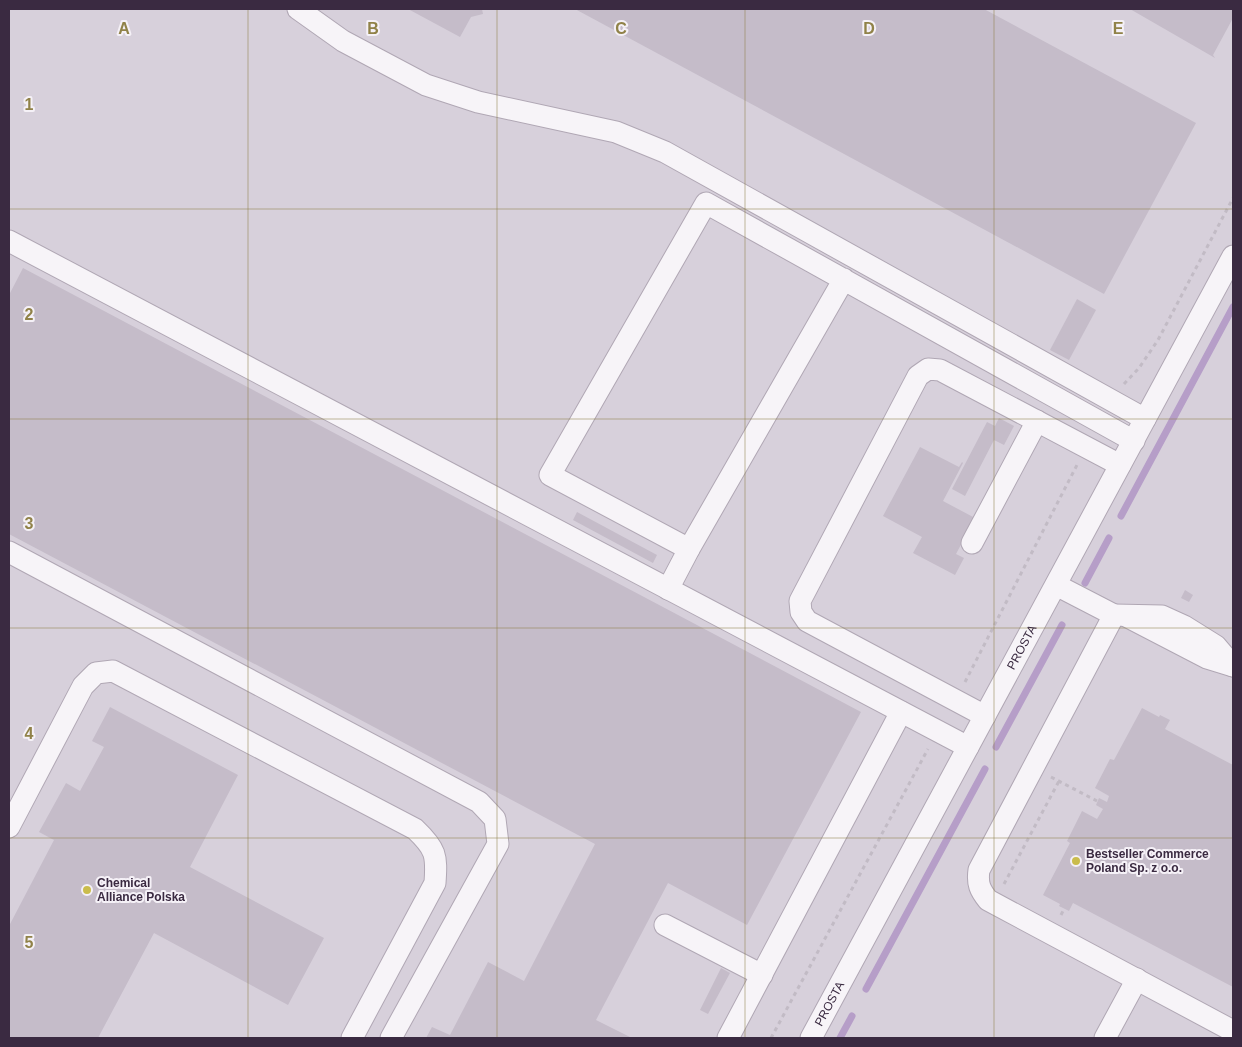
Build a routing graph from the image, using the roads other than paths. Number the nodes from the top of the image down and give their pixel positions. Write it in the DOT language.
graph roads {
  1 [pos="298,9"];
  2 [pos="9,241"];
  3 [pos="1233,256"];
  4 [pos="844,280"];
  5 [pos="1145,420"];
  6 [pos="1037,421"];
  7 [pos="1134,441"];
  8 [pos="1120,465"];
  9 [pos="972,543"];
  10 [pos="690,549"];
  11 [pos="9,552"];
  12 [pos="1056,585"];
  13 [pos="668,589"];
  14 [pos="1118,614"];
  15 [pos="1233,666"];
  16 [pos="901,712"];
  17 [pos="985,716"];
  18 [pos="968,747"];
  19 [pos="9,827"];
  20 [pos="666,924"];
  21 [pos="762,975"];
  22 [pos="1137,979"];
  23 [pos="1233,1031"];
  24 [pos="352,1038"];
  25 [pos="392,1038"];
  26 [pos="728,1038"];
  27 [pos="811,1038"];
  28 [pos="1105,1038"];
  1 -- 5 [label="street"];
  2 -- 13 [label="street"];
  3 -- 5 [label="street, PROSTA"];
  4 -- 7 [label="street"];
  4 -- 10 [label="street"];
  4 -- 10 [label="street"];
  5 -- 7 [label="street, PROSTA"];
  6 -- 8 [label="street"];
  6 -- 9 [label="street"];
  6 -- 17 [label="street"];
  7 -- 8 [label="street, PROSTA"];
  8 -- 12 [label="street, PROSTA"];
  10 -- 13 [label="street"];
  11 -- 25 [label="street"];
  12 -- 14 [label="street"];
  12 -- 17 [label="street, PROSTA"];
  13 -- 16 [label="street"];
  14 -- 15 [label="street"];
  14 -- 22 [label="street"];
  16 -- 18 [label="street"];
  16 -- 21 [label="street"];
  17 -- 18 [label="street, PROSTA"];
  18 -- 27 [label="street, PROSTA"];
  19 -- 24 [label="street"];
  20 -- 21 [label="street"];
  21 -- 26 [label="street"];
  22 -- 23 [label="street"];
  22 -- 28 [label="street"];
}
